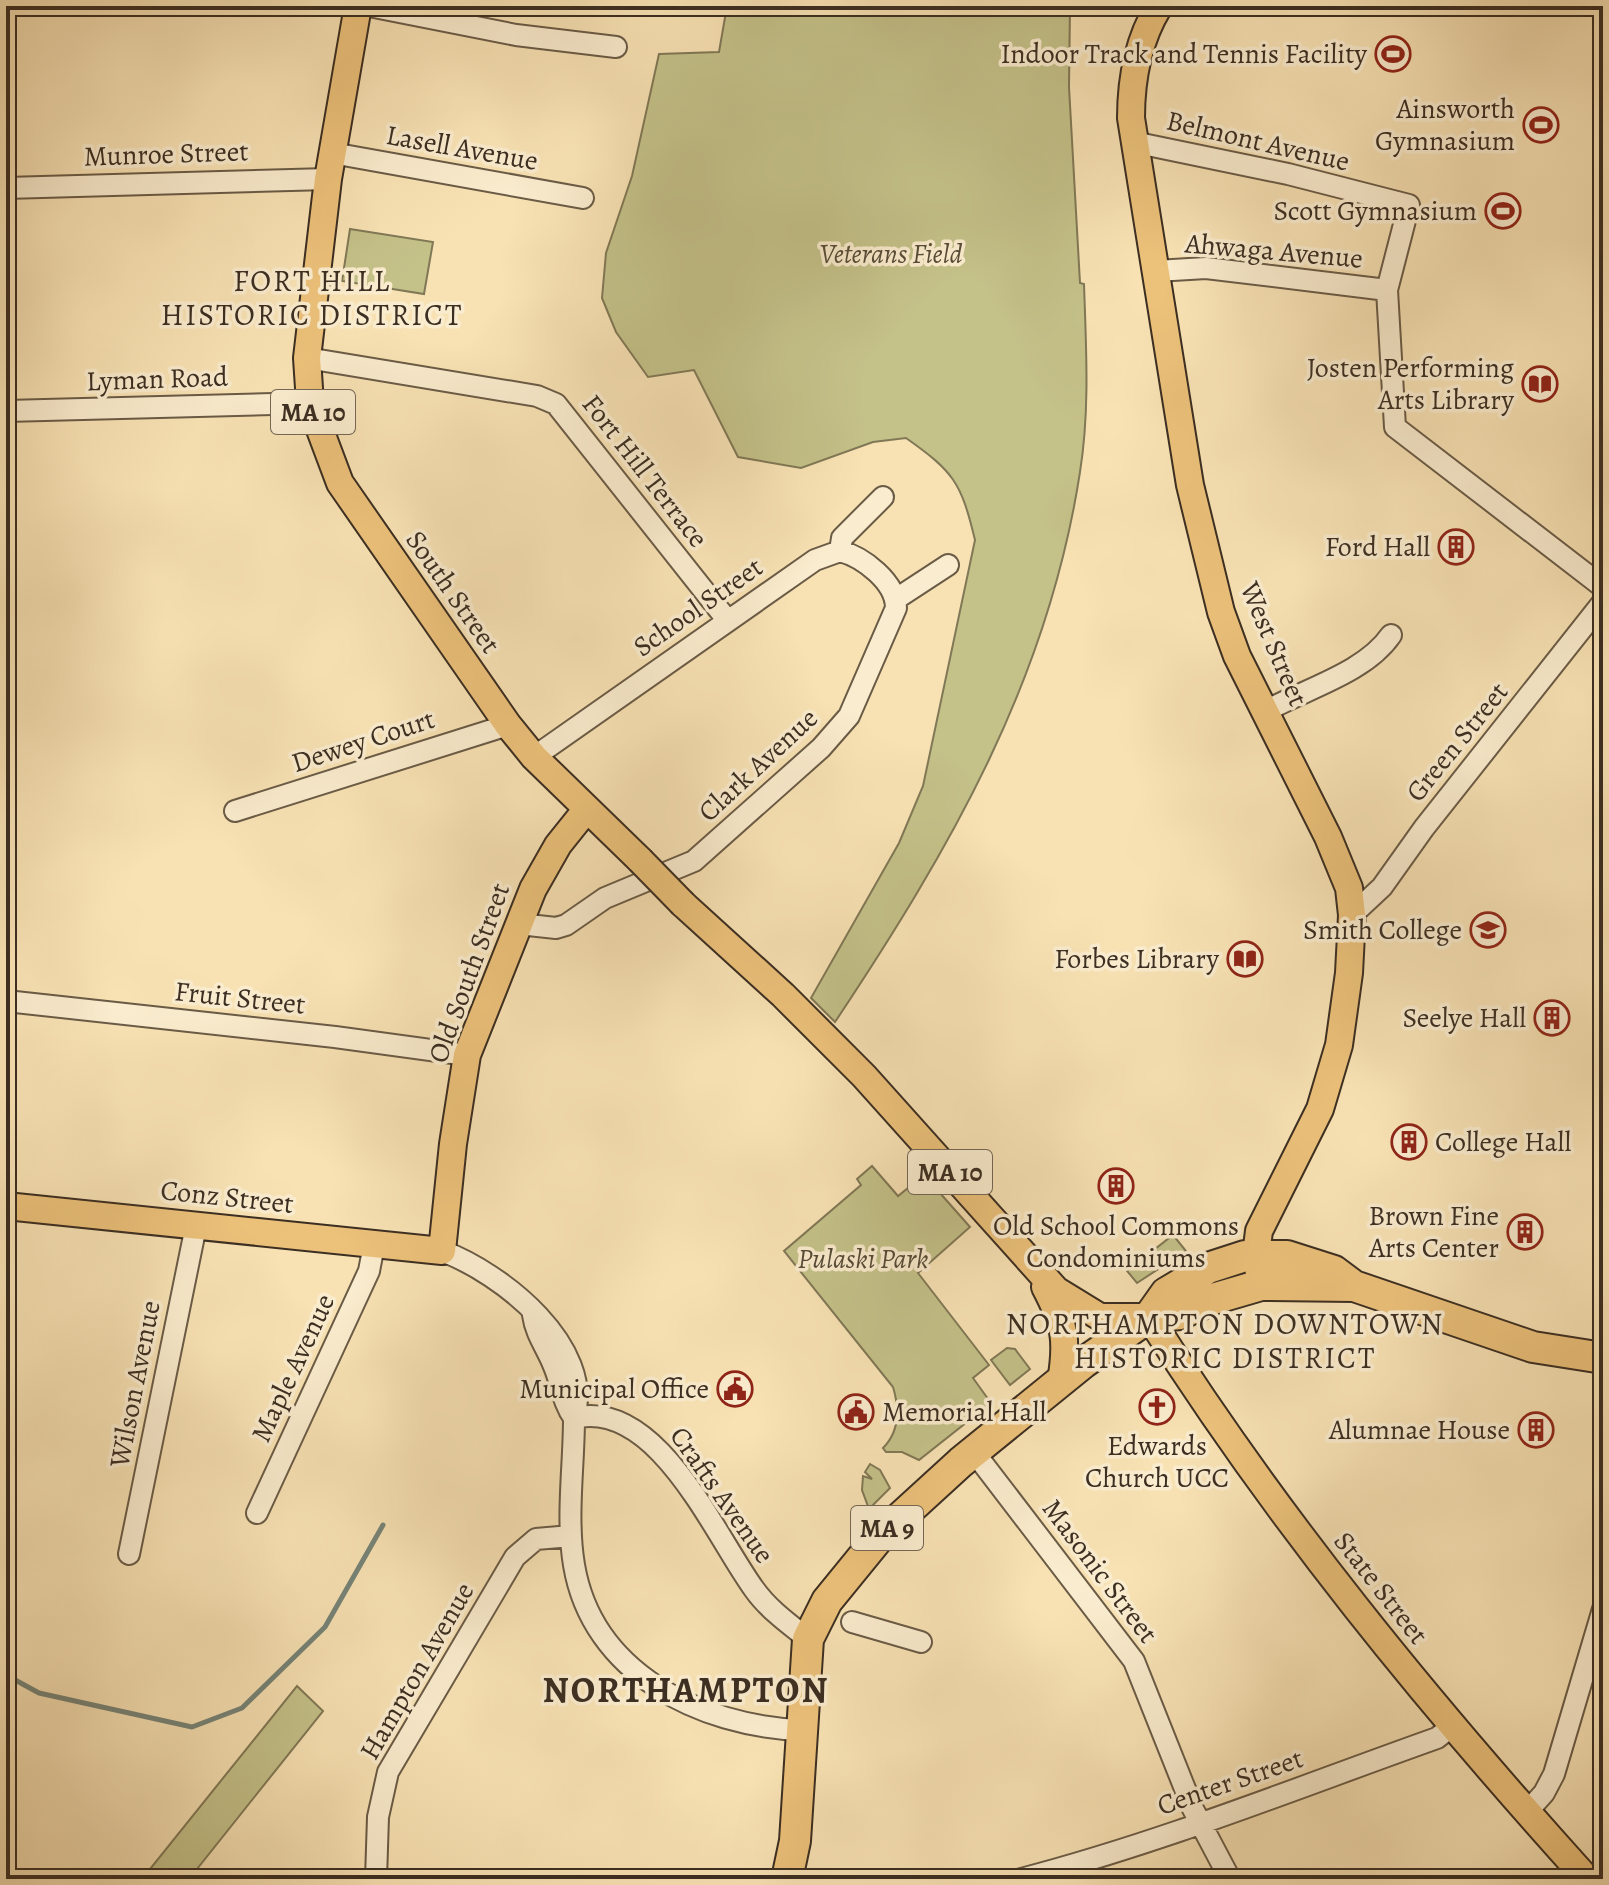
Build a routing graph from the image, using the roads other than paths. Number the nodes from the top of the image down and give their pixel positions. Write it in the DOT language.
graph roads {
  1 [pos="358,6"];
  2 [pos="369,6"];
  3 [pos="1159,6"];
  4 [pos="616,47"];
  5 [pos="1133,142"];
  6 [pos="330,166"];
  7 [pos="6,188"];
  8 [pos="583,198"];
  9 [pos="1156,271"];
  10 [pos="1387,290"];
  11 [pos="307,358"];
  12 [pos="310,403"];
  13 [pos="6,411"];
  14 [pos="883,497"];
  15 [pos="840,551"];
  16 [pos="948,565"];
  17 [pos="1603,587"];
  18 [pos="896,599"];
  19 [pos="1603,602"];
  20 [pos="728,621"];
  21 [pos="1391,635"];
  22 [pos="1266,711"];
  23 [pos="508,725"];
  24 [pos="534,757"];
  25 [pos="586,810"];
  26 [pos="235,811"];
  27 [pos="1352,915"];
  28 [pos="519,924"];
  29 [pos="6,1001"];
  30 [pos="467,1055"];
  31 [pos="6,1206"];
  32 [pos="196,1226"];
  33 [pos="374,1245"];
  34 [pos="442,1251"];
  35 [pos="1256,1255"];
  36 [pos="1036,1269"];
  37 [pos="1261,1285"];
  38 [pos="1354,1286"];
  39 [pos="1149,1317"];
  40 [pos="1603,1358"];
  41 [pos="1061,1382"];
  42 [pos="574,1418"];
  43 [pos="974,1452"];
  44 [pos="257,1513"];
  45 [pos="571,1536"];
  46 [pos="129,1554"];
  47 [pos="1603,1609"];
  48 [pos="852,1622"];
  49 [pos="808,1639"];
  50 [pos="921,1642"];
  51 [pos="1451,1727"];
  52 [pos="801,1730"];
  53 [pos="1527,1812"];
  54 [pos="1199,1822"];
  55 [pos="1026,1878"];
  56 [pos="376,1879"];
  57 [pos="787,1879"];
  58 [pos="1230,1879"];
  59 [pos="1587,1879"];
  1 -- 6 [label="main road, South Street / MA 10"];
  2 -- 4 [label="street"];
  3 -- 5 [label="main road, West Street"];
  5 -- 9 [label="main road, West Street"];
  5 -- 10 [label="street, Belmont Avenue"];
  6 -- 7 [label="street, Munroe Street"];
  6 -- 8 [label="street, Lasell Avenue"];
  6 -- 11 [label="main road, South Street / MA 10"];
  9 -- 10 [label="street, Ahwaga Avenue"];
  9 -- 22 [label="main road, West Street"];
  10 -- 17 [label="street, Belmont Avenue"];
  11 -- 12 [label="main road, South Street / MA 10"];
  11 -- 20 [label="street, Fort Hill Terrace"];
  12 -- 13 [label="street, Lyman Road"];
  12 -- 23 [label="main road, South Street / MA 10"];
  14 -- 15 [label="street"];
  15 -- 18 [label="street"];
  15 -- 20 [label="street, School Street"];
  16 -- 18 [label="street"];
  18 -- 28 [label="street, Clark Avenue"];
  19 -- 27 [label="street, Green Street"];
  20 -- 24 [label="street, School Street"];
  21 -- 22 [label="street"];
  22 -- 27 [label="main road, West Street"];
  23 -- 24 [label="main road, South Street / MA 10"];
  23 -- 26 [label="street, Dewey Court"];
  24 -- 25 [label="main road, South Street / MA 10"];
  25 -- 28 [label="main road, Old South Street"];
  25 -- 36 [label="main road, South Street / MA 10, bridge"];
  27 -- 35 [label="main road, West Street"];
  28 -- 30 [label="main road, Old South Street"];
  29 -- 30 [label="street, Fruit Street"];
  30 -- 34 [label="main road, Old South Street"];
  31 -- 32 [label="main road, Conz Street"];
  32 -- 33 [label="main road, Conz Street"];
  32 -- 46 [label="street, Wilson Avenue"];
  33 -- 34 [label="main road, Conz Street"];
  33 -- 44 [label="street, Maple Avenue"];
  34 -- 42 [label="street"];
  35 -- 37 [label="main road, West Street"];
  35 -- 38 [label="highway"];
  35 -- 39 [label="highway"];
  36 -- 39 [label="main road, MA 10"];
  36 -- 41 [label="main road, MA 10"];
  37 -- 38 [label="highway"];
  37 -- 39 [label="highway"];
  38 -- 40 [label="highway"];
  39 -- 41 [label="highway"];
  39 -- 51 [label="main road, State Street"];
  41 -- 43 [label="highway, MA 9"];
  42 -- 45 [label="street"];
  42 -- 49 [label="street, Crafts Avenue"];
  43 -- 49 [label="highway, MA 9"];
  43 -- 54 [label="street, Masonic Street"];
  45 -- 52 [label="street"];
  45 -- 56 [label="street, Hampton Avenue"];
  47 -- 53 [label="street"];
  48 -- 50 [label="street"];
  49 -- 52 [label="highway, MA 9"];
  51 -- 53 [label="main road, State Street"];
  51 -- 54 [label="street, Center Street"];
  52 -- 57 [label="highway, MA 9"];
  53 -- 59 [label="main road, State Street"];
  54 -- 55 [label="street, Center Street"];
  54 -- 58 [label="street, Masonic Street"];
}
